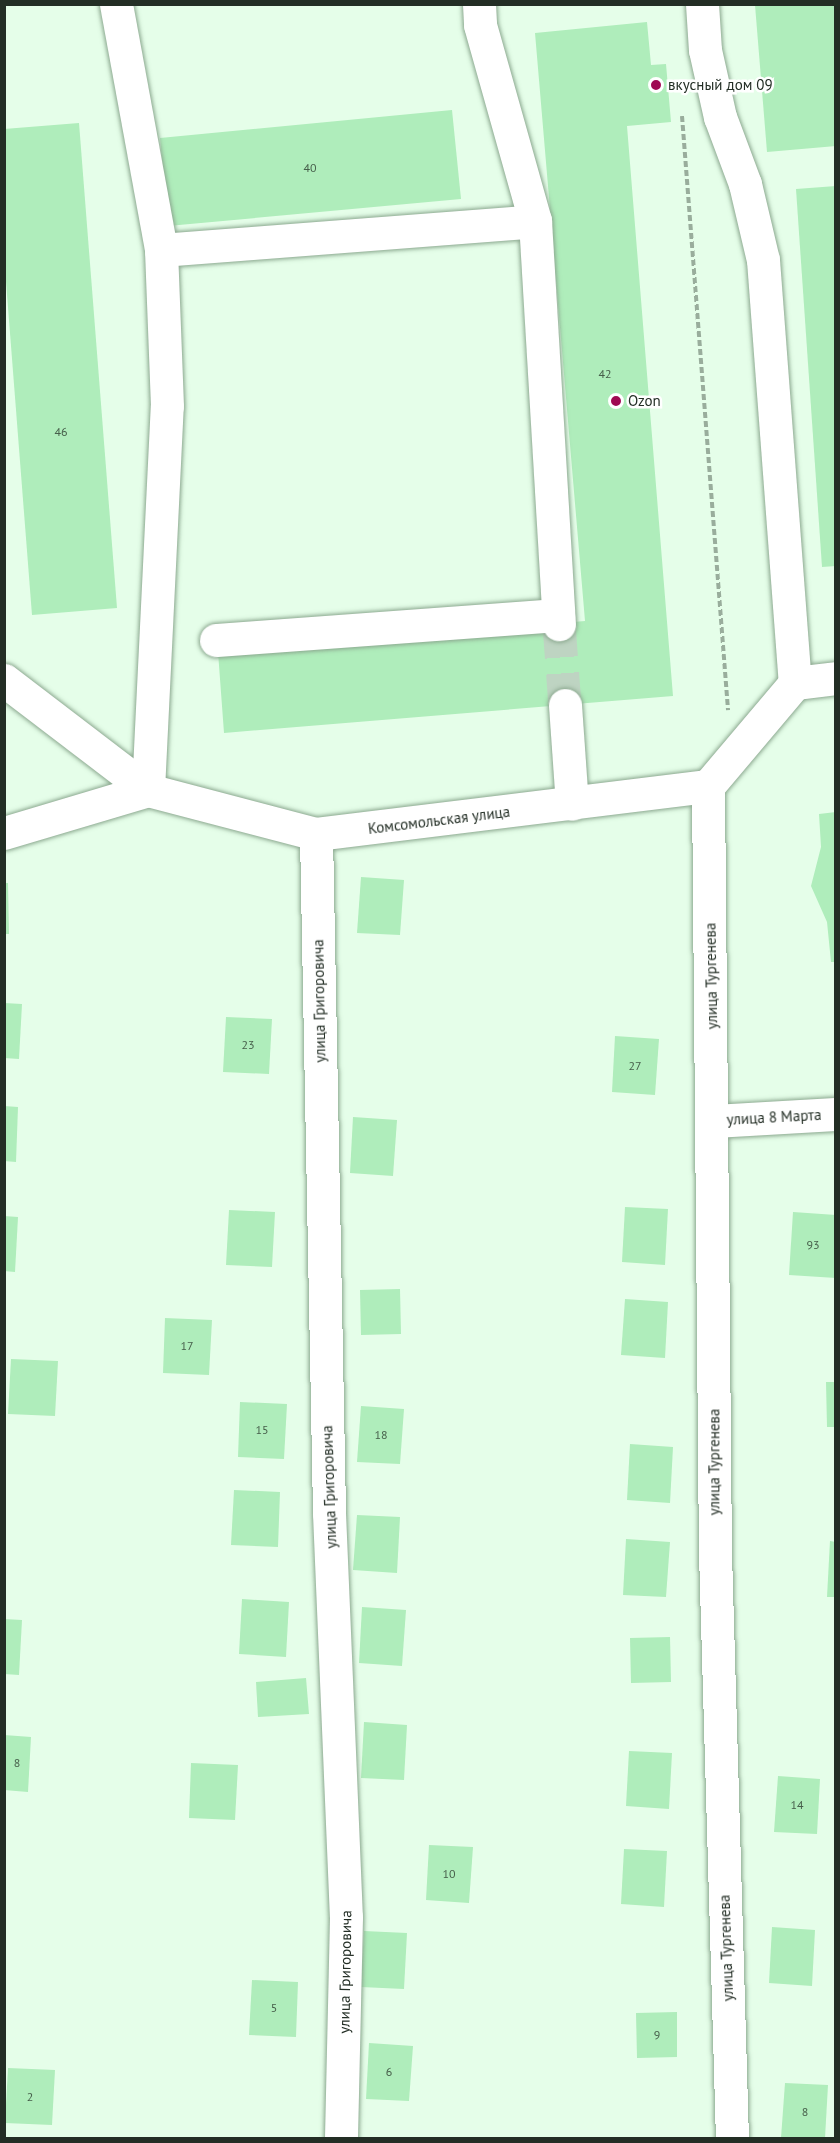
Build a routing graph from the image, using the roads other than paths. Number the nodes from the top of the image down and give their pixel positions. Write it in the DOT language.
graph roads {
  1 [pos="116,4"];
  2 [pos="479,4"];
  3 [pos="702,4"];
  4 [pos="534,221"];
  5 [pos="161,250"];
  6 [pos="216,640"];
  7 [pos="836,678"];
  8 [pos="4,680"];
  9 [pos="795,683"];
  10 [pos="565,705"];
  11 [pos="708,786"];
  12 [pos="148,790"];
  13 [pos="572,804"];
  14 [pos="4,832"];
  15 [pos="316,834"];
  16 [pos="836,1114"];
  17 [pos="713,1121"];
  18 [pos="341,2139"];
  19 [pos="732,2139"];
  1 -- 5 [label="street"];
  2 -- 4 [label="street"];
  3 -- 9 [label="street"];
  4 -- 5 [label="street"];
  4 -- 6 [label="street"];
  5 -- 12 [label="street"];
  7 -- 9 [label="street"];
  8 -- 12 [label="street"];
  9 -- 11 [label="street"];
  10 -- 13 [label="street"];
  11 -- 13 [label="street, Комсомольская улица"];
  11 -- 17 [label="street, улица Тургенева"];
  12 -- 14 [label="street"];
  12 -- 15 [label="street, Комсомольская улица"];
  13 -- 15 [label="street, Комсомольская улица"];
  15 -- 18 [label="street, улица Григоровича"];
  16 -- 17 [label="street, улица 8 Марта"];
  17 -- 19 [label="street, улица Тургенева"];
}
